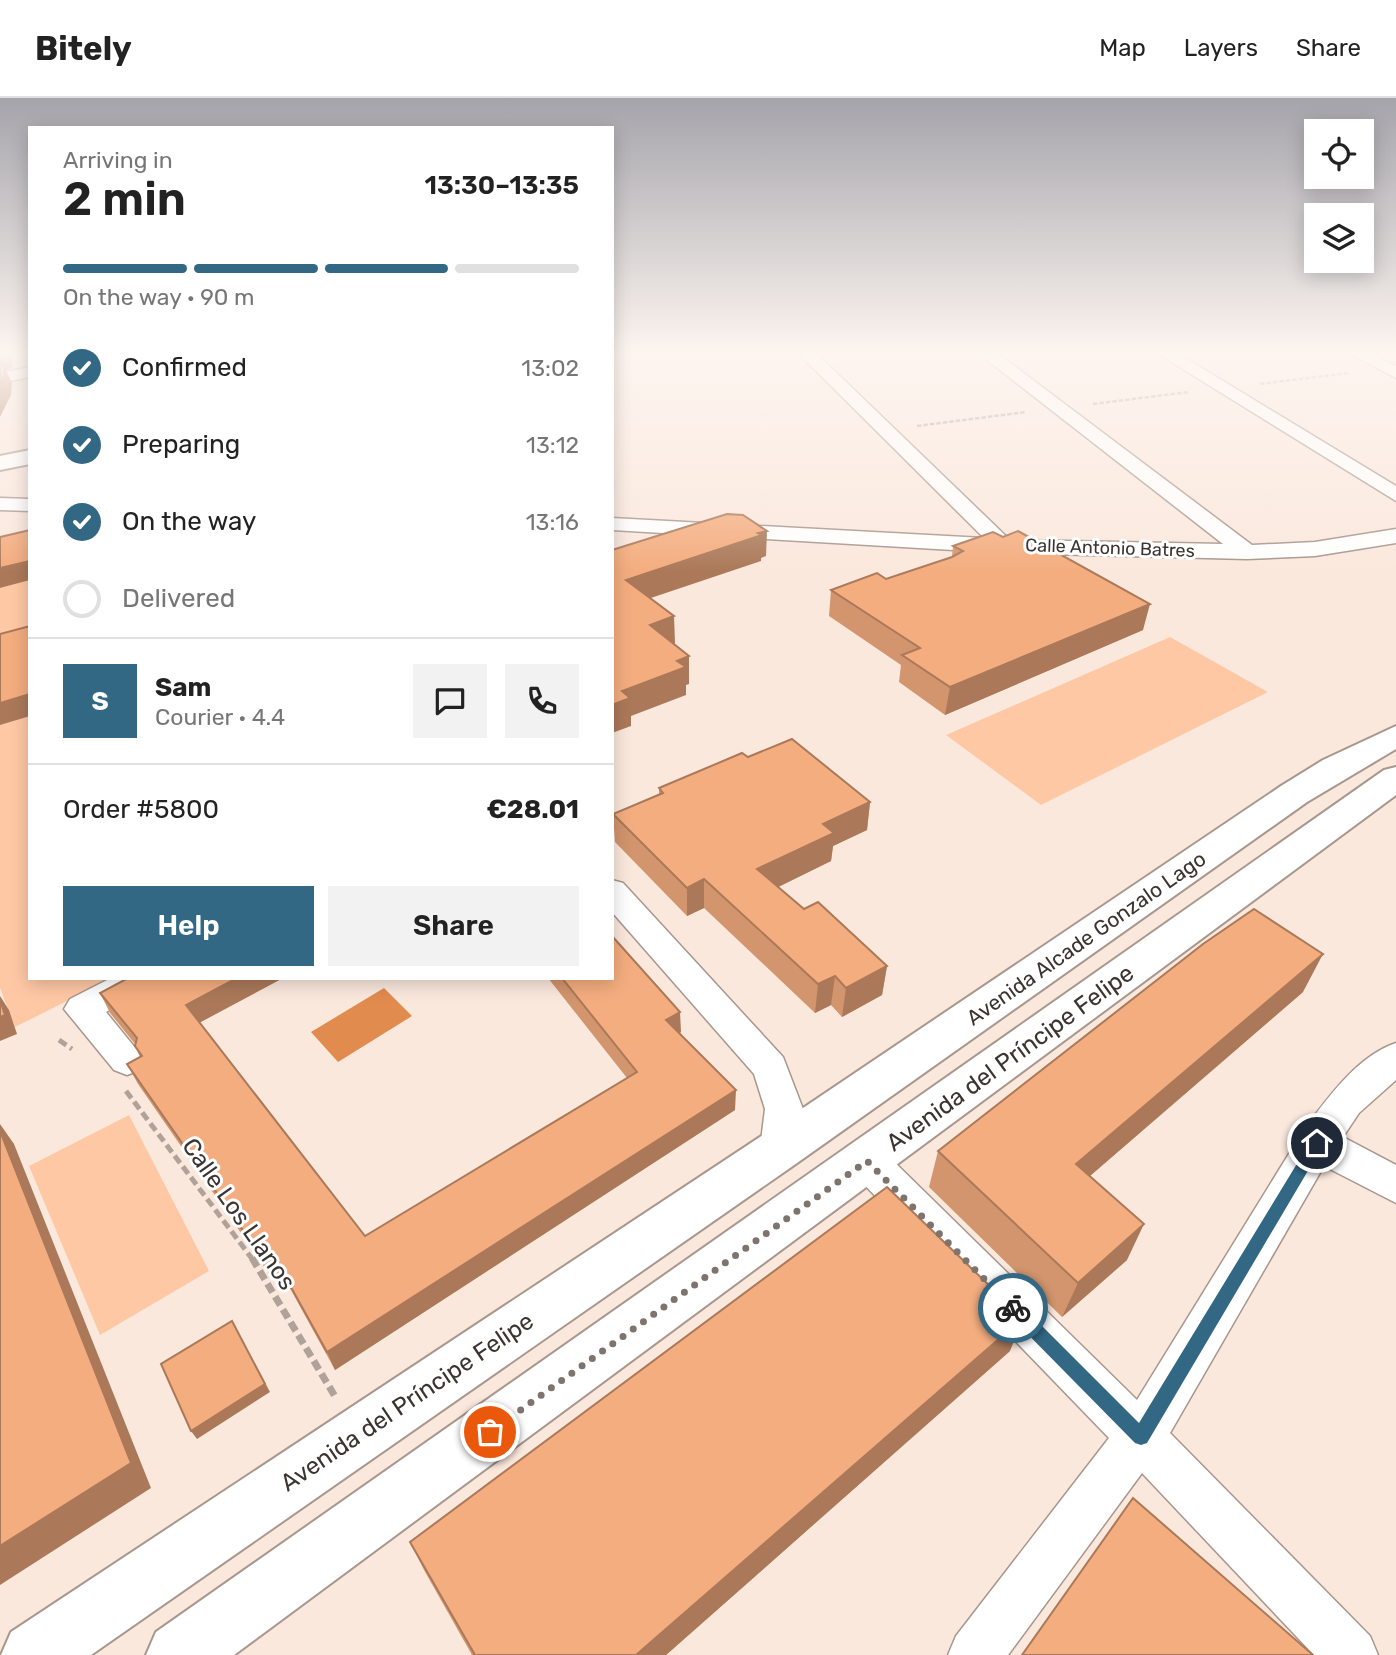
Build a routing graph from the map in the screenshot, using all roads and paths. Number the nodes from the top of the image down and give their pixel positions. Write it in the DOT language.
graph roads {
  1 [pos="881,426"];
  2 [pos="920,426"];
  3 [pos="1081,426"];
  4 [pos="1283,426"];
  5 [pos="885,430"];
  6 [pos="28,457"];
  7 [pos="0,463"];
  8 [pos="1396,495"];
  9 [pos="0,504"];
  10 [pos="28,505"];
  11 [pos="614,524"];
  12 [pos="1396,536"];
  13 [pos="1004,546"];
  14 [pos="1247,552"];
  15 [pos="1396,736"];
  16 [pos="1396,778"];
  17 [pos="614,893"];
  18 [pos="138,980"];
  19 [pos="59,1040"];
  20 [pos="79,1054"];
  21 [pos="1396,1058"];
  22 [pos="123,1072"];
  23 [pos="1317,1143"];
  24 [pos="780,1149"];
  25 [pos="867,1161"];
  26 [pos="1396,1185"];
  27 [pos="359,1435"];
  28 [pos="1141,1437"];
  29 [pos="34,1655"];
  30 [pos="179,1655"];
  31 [pos="975,1655"];
  32 [pos="1351,1655"];
  1 -- 5 [label="street"];
  2 -- 5 [label="path"];
  3 -- 14 [label="street"];
  4 -- 8 [label="street"];
  5 -- 13 [label="street"];
  6 -- 7 [label="street"];
  9 -- 10 [label="street"];
  11 -- 13 [label="street, Calle Antonio Batres"];
  12 -- 14 [label="street, Calle Antonio Batres"];
  13 -- 14 [label="street, Calle Antonio Batres"];
  15 -- 24 [label="street, Avenida Alcade Gonzalo Lago"];
  16 -- 25 [label="street, Avenida del Príncipe Felipe"];
  17 -- 24 [label="street"];
  18 -- 22 [label="street"];
  19 -- 20 [label="path"];
  21 -- 23 [label="street"];
  22 -- 27 [label="path, Calle Los Llanos"];
  23 -- 26 [label="street"];
  23 -- 28 [label="street"];
  24 -- 27 [label="street, Avenida del Príncipe Felipe"];
  25 -- 28 [label="street"];
  25 -- 30 [label="street, Avenida del Príncipe Felipe"];
  27 -- 29 [label="street, Avenida del Príncipe Felipe"];
  28 -- 31 [label="street"];
  28 -- 32 [label="street"];
}
